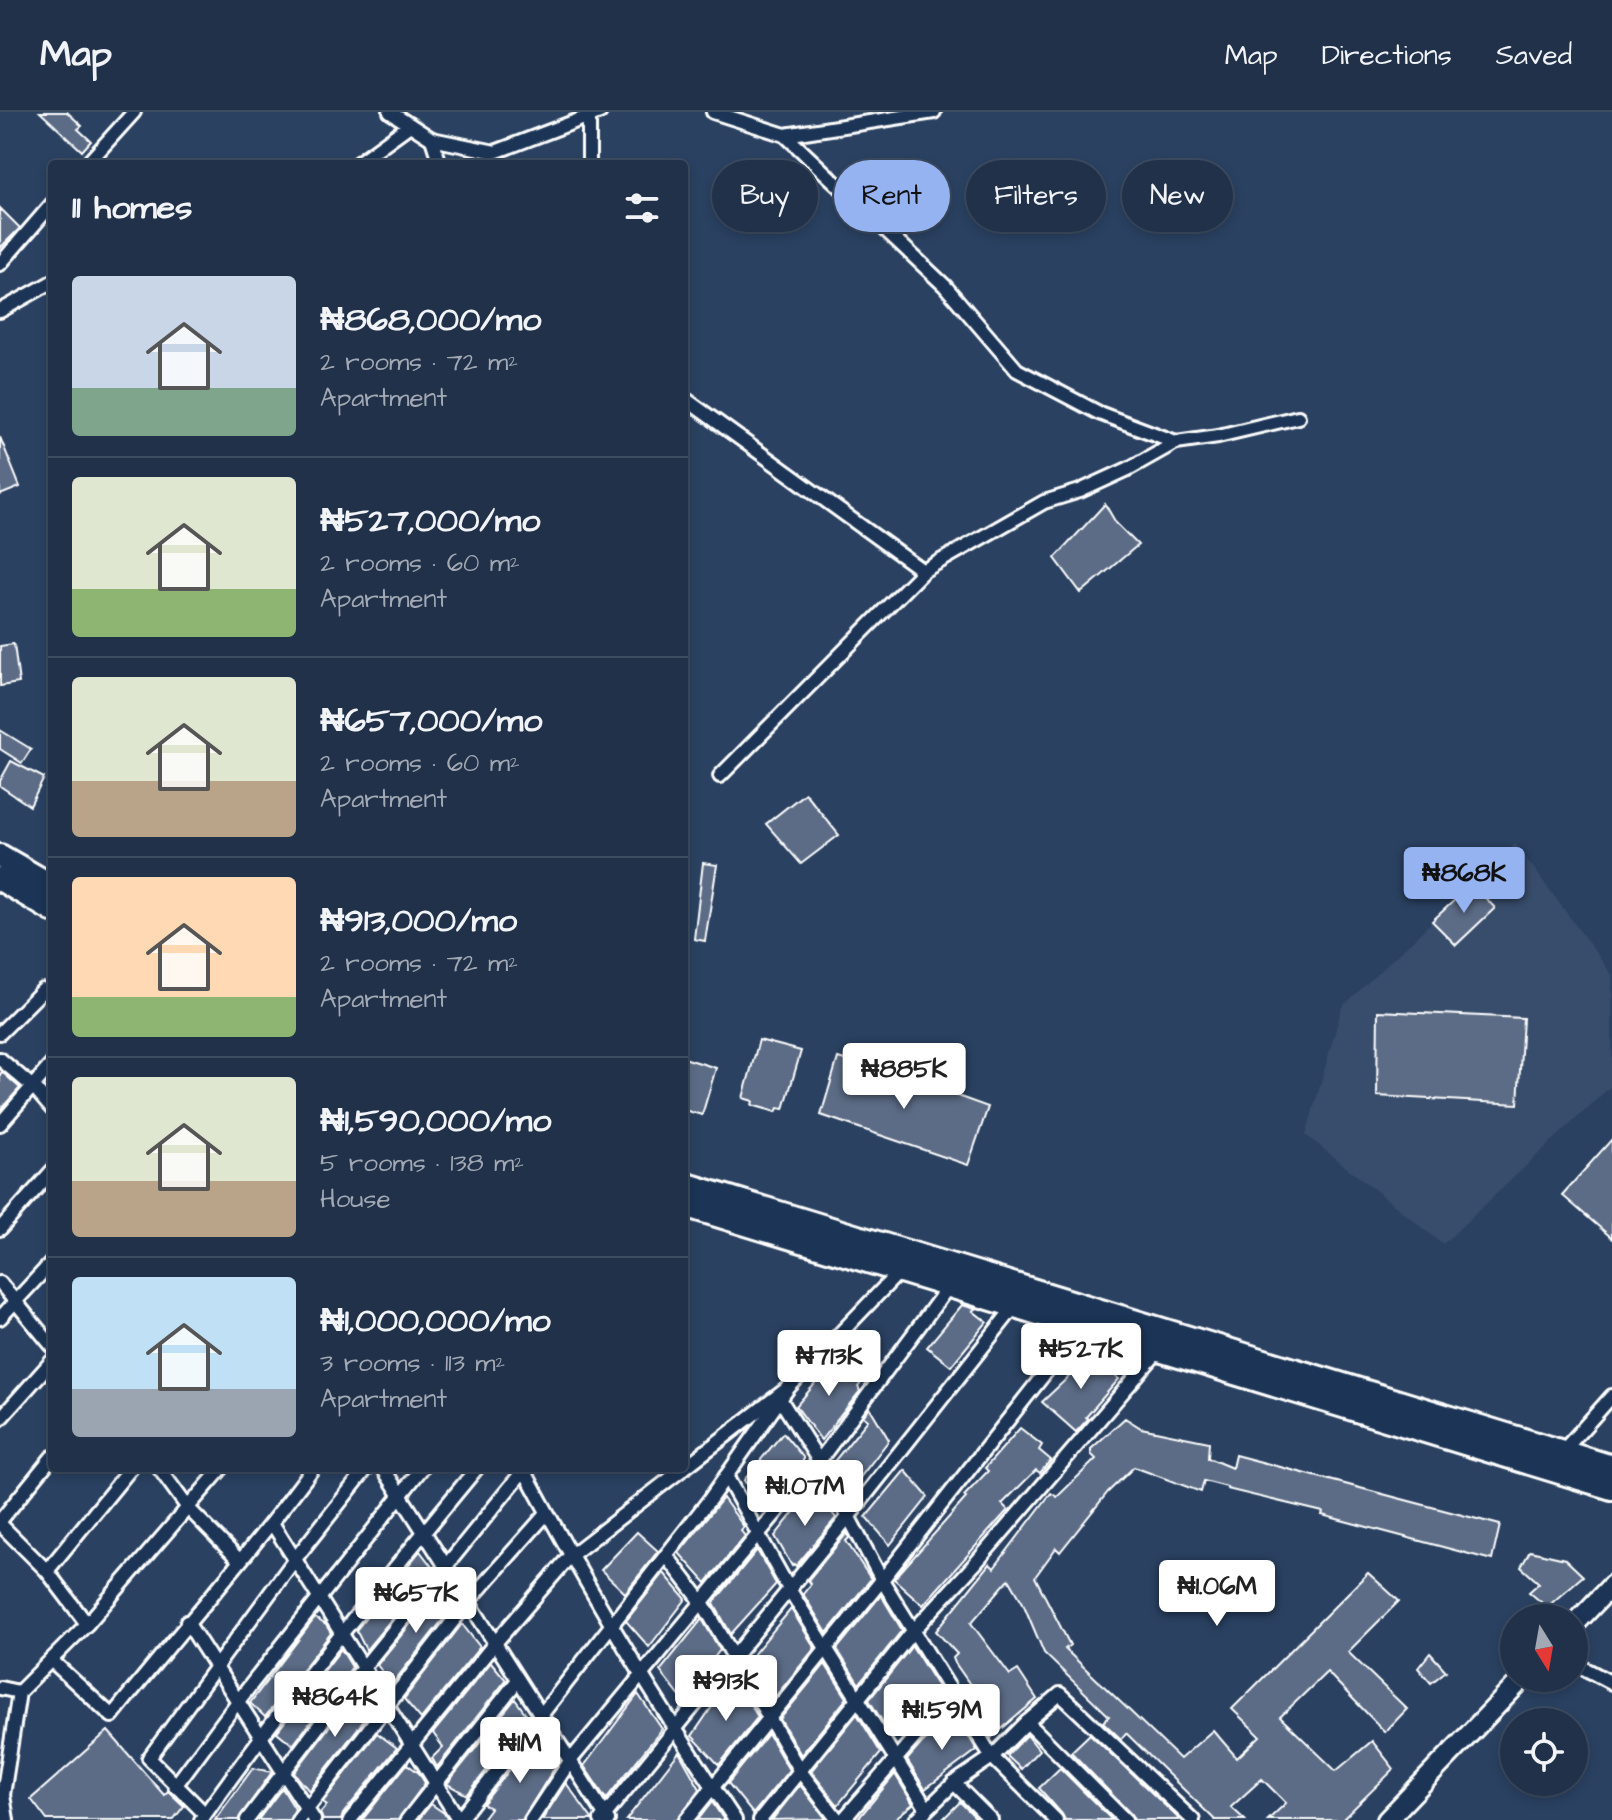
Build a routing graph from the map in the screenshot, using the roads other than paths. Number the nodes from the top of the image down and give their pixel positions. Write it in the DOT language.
graph roads {
  1 [pos="134,112"];
  2 [pos="390,112"];
  3 [pos="713,112"];
  4 [pos="934,112"];
  5 [pos="595,114"];
  6 [pos="410,125"];
  7 [pos="785,135"];
  8 [pos="432,139"];
  9 [pos="91,160"];
  10 [pos="362,160"];
  11 [pos="439,160"];
  12 [pos="589,160"];
  13 [pos="48,209"];
  14 [pos="0,264"];
  15 [pos="48,284"];
  16 [pos="0,311"];
  17 [pos="688,401"];
  18 [pos="1298,417"];
  19 [pos="1176,442"];
  20 [pos="923,571"];
  21 [pos="720,776"];
  22 [pos="0,856"];
  23 [pos="0,879"];
  24 [pos="48,884"];
  25 [pos="48,908"];
  26 [pos="43,990"];
  27 [pos="0,1033"];
  28 [pos="0,1059"];
  29 [pos="48,1069"];
  30 [pos="34,1088"];
  31 [pos="48,1104"];
  32 [pos="0,1124"];
  33 [pos="48,1175"];
  34 [pos="688,1185"];
  35 [pos="688,1206"];
  36 [pos="0,1229"];
  37 [pos="48,1266"];
  38 [pos="900,1271"];
  39 [pos="0,1283"];
  40 [pos="949,1286"];
  41 [pos="14,1303"];
  42 [pos="1015,1306"];
  43 [pos="0,1318"];
  44 [pos="1082,1326"];
  45 [pos="48,1341"];
  46 [pos="1159,1350"];
  47 [pos="48,1365"];
  48 [pos="788,1388"];
  49 [pos="1612,1396"];
  50 [pos="780,1399"];
  51 [pos="0,1419"];
  52 [pos="1562,1452"];
  53 [pos="819,1461"];
  54 [pos="48,1462"];
  55 [pos="688,1465"];
  56 [pos="1612,1467"];
  57 [pos="128,1472"];
  58 [pos="162,1472"];
  59 [pos="219,1472"];
  60 [pos="310,1472"];
  61 [pos="364,1472"];
  62 [pos="385,1472"];
  63 [pos="418,1472"];
  64 [pos="474,1472"];
  65 [pos="521,1472"];
  66 [pos="525,1472"];
  67 [pos="679,1472"];
  68 [pos="726,1476"];
  69 [pos="1612,1488"];
  70 [pos="399,1494"];
  71 [pos="188,1508"];
  72 [pos="547,1513"];
  73 [pos="849,1516"];
  74 [pos="0,1522"];
  75 [pos="272,1523"];
  76 [pos="424,1532"];
  77 [pos="759,1534"];
  78 [pos="666,1555"];
  79 [pos="570,1556"];
  80 [pos="295,1559"];
  81 [pos="240,1561"];
  82 [pos="445,1566"];
  83 [pos="47,1571"];
  84 [pos="882,1580"];
  85 [pos="1612,1585"];
  86 [pos="789,1589"];
  87 [pos="319,1597"];
  88 [pos="468,1602"];
  89 [pos="702,1602"];
  90 [pos="1588,1610"];
  91 [pos="187,1622"];
  92 [pos="612,1623"];
  93 [pos="87,1624"];
  94 [pos="913,1631"];
  95 [pos="341,1632"];
  96 [pos="495,1643"];
  97 [pos="826,1648"];
  98 [pos="733,1658"];
  99 [pos="51,1660"];
  100 [pos="217,1667"];
  101 [pos="363,1668"];
  102 [pos="1588,1670"];
  103 [pos="640,1676"];
  104 [pos="518,1680"];
  105 [pos="1612,1683"];
  106 [pos="0,1688"];
  107 [pos="19,1692"];
  108 [pos="1510,1692"];
  109 [pos="953,1693"];
  110 [pos="239,1700"];
  111 [pos="858,1700"];
  112 [pos="387,1706"];
  113 [pos="540,1713"];
  114 [pos="768,1718"];
  115 [pos="1027,1722"];
  116 [pos="675,1729"];
  117 [pos="261,1735"];
  118 [pos="411,1744"];
  119 [pos="992,1757"];
  120 [pos="896,1759"];
  121 [pos="570,1761"];
  122 [pos="284,1771"];
  123 [pos="800,1771"];
  124 [pos="435,1783"];
  125 [pos="954,1783"];
  126 [pos="175,1786"];
  127 [pos="712,1786"];
  128 [pos="1,1794"];
  129 [pos="307,1808"];
  130 [pos="203,1817"];
  131 [pos="922,1817"];
  132 [pos="605,1818"];
  133 [pos="7,1820"];
  134 [pos="247,1820"];
  135 [pos="298,1820"];
  136 [pos="314,1820"];
  137 [pos="350,1820"];
  138 [pos="407,1820"];
  139 [pos="531,1820"];
  140 [pos="686,1820"];
  141 [pos="735,1820"];
  142 [pos="760,1820"];
  143 [pos="841,1820"];
  144 [pos="991,1820"];
  145 [pos="1056,1820"];
  146 [pos="1125,1820"];
  147 [pos="1193,1820"];
  148 [pos="1387,1820"];
  1 -- 9 [label="street"];
  2 -- 6 [label="street"];
  3 -- 7 [label="street"];
  4 -- 7 [label="street"];
  5 -- 8 [label="street"];
  5 -- 12 [label="street"];
  6 -- 8 [label="street"];
  6 -- 10 [label="street"];
  7 -- 19 [label="street"];
  8 -- 11 [label="street"];
  13 -- 14 [label="street"];
  15 -- 16 [label="street"];
  17 -- 20 [label="street"];
  18 -- 19 [label="street"];
  19 -- 20 [label="street"];
  20 -- 21 [label="street"];
  22 -- 24 [label="highway"];
  23 -- 25 [label="highway"];
  26 -- 27 [label="street"];
  28 -- 30 [label="street"];
  29 -- 30 [label="street"];
  30 -- 31 [label="street"];
  30 -- 32 [label="street"];
  33 -- 36 [label="street"];
  34 -- 52 [label="highway"];
  35 -- 38 [label="highway"];
  37 -- 41 [label="street"];
  38 -- 40 [label="highway"];
  38 -- 48 [label="street"];
  39 -- 41 [label="street"];
  40 -- 42 [label="highway"];
  40 -- 53 [label="street"];
  41 -- 43 [label="street"];
  41 -- 45 [label="street"];
  42 -- 44 [label="highway"];
  42 -- 73 [label="street"];
  44 -- 46 [label="highway"];
  44 -- 84 [label="street"];
  46 -- 69 [label="highway"];
  46 -- 94 [label="street"];
  47 -- 51 [label="street"];
  48 -- 50 [label="street"];
  48 -- 55 [label="street"];
  49 -- 52 [label="street"];
  50 -- 53 [label="street"];
  50 -- 68 [label="street"];
  52 -- 56 [label="highway"];
  53 -- 73 [label="street"];
  53 -- 77 [label="street"];
  54 -- 74 [label="street"];
  57 -- 83 [label="street"];
  58 -- 71 [label="street"];
  59 -- 71 [label="street"];
  60 -- 75 [label="street"];
  61 -- 80 [label="street"];
  62 -- 70 [label="street"];
  63 -- 70 [label="street"];
  64 -- 76 [label="street"];
  65 -- 82 [label="street"];
  66 -- 72 [label="street"];
  67 -- 79 [label="street"];
  68 -- 77 [label="street"];
  68 -- 78 [label="street"];
  70 -- 76 [label="street"];
  70 -- 87 [label="street"];
  71 -- 81 [label="street"];
  71 -- 93 [label="street"];
  72 -- 79 [label="street"];
  72 -- 88 [label="street"];
  73 -- 84 [label="street"];
  73 -- 86 [label="street"];
  74 -- 83 [label="street"];
  75 -- 80 [label="street"];
  75 -- 81 [label="street"];
  76 -- 82 [label="street"];
  76 -- 95 [label="street"];
  77 -- 86 [label="street"];
  77 -- 89 [label="street"];
  78 -- 89 [label="street"];
  78 -- 92 [label="street"];
  79 -- 92 [label="street"];
  79 -- 96 [label="street"];
  80 -- 87 [label="street"];
  80 -- 100 [label="street"];
  81 -- 91 [label="street"];
  82 -- 88 [label="street"];
  82 -- 101 [label="street"];
  83 -- 93 [label="street"];
  84 -- 94 [label="street"];
  84 -- 97 [label="street"];
  85 -- 90 [label="street"];
  86 -- 97 [label="street"];
  86 -- 98 [label="street"];
  87 -- 95 [label="street"];
  87 -- 110 [label="street"];
  88 -- 96 [label="street"];
  88 -- 112 [label="street"];
  89 -- 98 [label="street"];
  89 -- 103 [label="street"];
  91 -- 99 [label="street"];
  91 -- 100 [label="street"];
  92 -- 103 [label="street"];
  92 -- 113 [label="street"];
  93 -- 99 [label="street"];
  94 -- 109 [label="street"];
  94 -- 111 [label="street"];
  95 -- 101 [label="street"];
  95 -- 117 [label="street"];
  96 -- 104 [label="street"];
  96 -- 118 [label="street"];
  97 -- 111 [label="street"];
  97 -- 114 [label="street"];
  98 -- 114 [label="street"];
  98 -- 116 [label="street"];
  99 -- 107 [label="street"];
  100 -- 110 [label="street"];
  100 -- 126 [label="street"];
  101 -- 112 [label="street"];
  101 -- 122 [label="street"];
  102 -- 105 [label="street"];
  103 -- 116 [label="street"];
  103 -- 121 [label="street"];
  104 -- 113 [label="street"];
  104 -- 124 [label="street"];
  106 -- 107 [label="street"];
  107 -- 128 [label="street"];
  108 -- 148 [label="street"];
  109 -- 119 [label="street"];
  109 -- 120 [label="street"];
  110 -- 117 [label="street"];
  110 -- 126 [label="street"];
  111 -- 120 [label="street"];
  111 -- 123 [label="street"];
  112 -- 118 [label="street"];
  112 -- 129 [label="street"];
  113 -- 121 [label="street"];
  113 -- 124 [label="street"];
  114 -- 123 [label="street"];
  114 -- 127 [label="street"];
  115 -- 119 [label="street"];
  115 -- 146 [label="street"];
  115 -- 147 [label="street"];
  116 -- 127 [label="street"];
  116 -- 132 [label="street"];
  117 -- 122 [label="street"];
  117 -- 130 [label="street"];
  118 -- 124 [label="street"];
  118 -- 137 [label="street"];
  119 -- 125 [label="street"];
  119 -- 145 [label="street"];
  120 -- 131 [label="street"];
  120 -- 143 [label="street"];
  121 -- 132 [label="street"];
  121 -- 139 [label="street"];
  122 -- 129 [label="street"];
  122 -- 134 [label="street"];
  123 -- 142 [label="street"];
  123 -- 143 [label="street"];
  124 -- 138 [label="street"];
  125 -- 131 [label="street"];
  125 -- 144 [label="street"];
  126 -- 130 [label="street"];
  127 -- 140 [label="street"];
  127 -- 141 [label="street"];
  128 -- 133 [label="street"];
  129 -- 135 [label="street"];
  129 -- 136 [label="street"];
}
